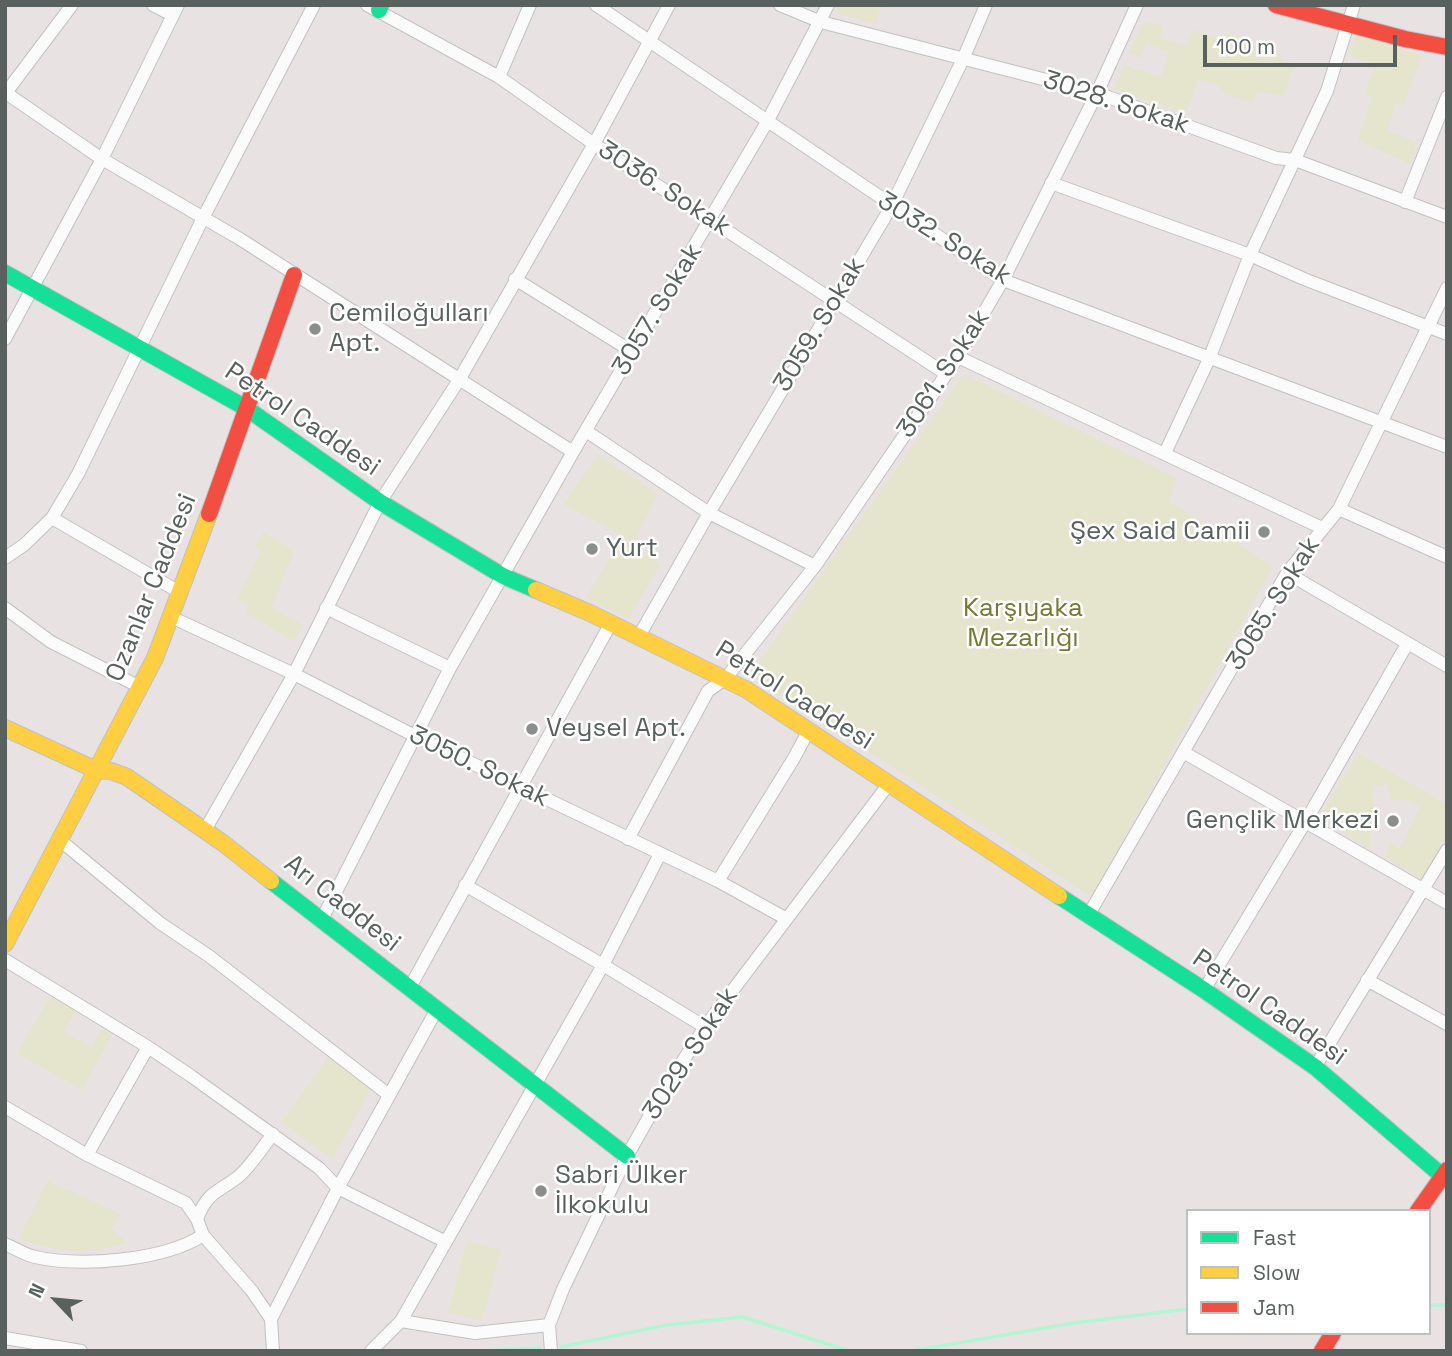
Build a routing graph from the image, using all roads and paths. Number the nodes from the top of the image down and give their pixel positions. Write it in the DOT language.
graph roads {
  1 [pos="72,5"];
  2 [pos="153,5"];
  3 [pos="314,5"];
  4 [pos="530,5"];
  5 [pos="596,5"];
  6 [pos="669,5"];
  7 [pos="780,5"];
  8 [pos="828,5"];
  9 [pos="986,5"];
  10 [pos="1136,5"];
  11 [pos="1276,5"];
  12 [pos="1354,5"];
  13 [pos="376,7"];
  14 [pos="175,10"];
  15 [pos="821,22"];
  16 [pos="1348,24"];
  17 [pos="650,43"];
  18 [pos="1447,47"];
  19 [pos="964,57"];
  20 [pos="499,77"];
  21 [pos="6,93"];
  22 [pos="1097,93"];
  23 [pos="1447,97"];
  24 [pos="767,122"];
  25 [pos="594,144"];
  26 [pos="102,159"];
  27 [pos="1295,160"];
  28 [pos="1051,183"];
  29 [pos="1405,202"];
  30 [pos="891,207"];
  31 [pos="1447,217"];
  32 [pos="203,218"];
  33 [pos="711,220"];
  34 [pos="1250,255"];
  35 [pos="5,273"];
  36 [pos="294,275"];
  37 [pos="515,279"];
  38 [pos="1003,280"];
  39 [pos="32,287"];
  40 [pos="1447,288"];
  41 [pos="834,301"];
  42 [pos="1428,327"];
  43 [pos="1447,334"];
  44 [pos="5,340"];
  45 [pos="140,348"];
  46 [pos="633,352"];
  47 [pos="958,357"];
  48 [pos="1209,359"];
  49 [pos="946,374"];
  50 [pos="459,380"];
  51 [pos="246,408"];
  52 [pos="1382,422"];
  53 [pos="586,431"];
  54 [pos="1447,447"];
  55 [pos="573,452"];
  56 [pos="1165,453"];
  57 [pos="380,502"];
  58 [pos="1339,509"];
  59 [pos="709,513"];
  60 [pos="52,518"];
  61 [pos="1322,528"];
  62 [pos="1447,557"];
  63 [pos="5,558"];
  64 [pos="816,566"];
  65 [pos="1287,573"];
  66 [pos="503,576"];
  67 [pos="181,593"];
  68 [pos="5,608"];
  69 [pos="326,608"];
  70 [pos="171,617"];
  71 [pos="611,623"];
  72 [pos="639,636"];
  73 [pos="1407,644"];
  74 [pos="1447,666"];
  75 [pos="450,668"];
  76 [pos="294,674"];
  77 [pos="726,678"];
  78 [pos="140,687"];
  79 [pos="5,728"];
  80 [pos="808,730"];
  81 [pos="415,736"];
  82 [pos="1183,752"];
  83 [pos="96,770"];
  84 [pos="888,785"];
  85 [pos="521,788"];
  86 [pos="1306,821"];
  87 [pos="205,830"];
  88 [pos="628,839"];
  89 [pos="61,841"];
  90 [pos="1447,850"];
  91 [pos="660,854"];
  92 [pos="718,881"];
  93 [pos="465,886"];
  94 [pos="1423,888"];
  95 [pos="1447,903"];
  96 [pos="1089,914"];
  97 [pos="785,918"];
  98 [pos="321,920"];
  99 [pos="5,944"];
  100 [pos="5,960"];
  101 [pos="603,965"];
  102 [pos="1367,980"];
  103 [pos="410,989"];
  104 [pos="1204,990"];
  105 [pos="436,1009"];
  106 [pos="1447,1024"];
  107 [pos="705,1027"];
  108 [pos="148,1047"];
  109 [pos="1315,1067"];
  110 [pos="536,1084"];
  111 [pos="389,1095"];
  112 [pos="5,1107"];
  113 [pos="272,1134"];
  114 [pos="87,1155"];
  115 [pos="626,1156"];
  116 [pos="1445,1175"];
  117 [pos="338,1188"];
  118 [pos="1420,1209"];
  119 [pos="197,1219"];
  120 [pos="203,1235"];
  121 [pos="444,1241"];
  122 [pos="5,1244"];
  123 [pos="271,1319"];
  124 [pos="401,1321"];
  125 [pos="549,1325"];
  126 [pos="1332,1335"];
  127 [pos="5,1338"];
  128 [pos="81,1351"];
  129 [pos="273,1351"];
  130 [pos="371,1351"];
  131 [pos="551,1351"];
  132 [pos="1322,1351"];
  1 -- 21 [label="street"];
  2 -- 14 [label="street"];
  3 -- 32 [label="street"];
  4 -- 20 [label="street"];
  5 -- 17 [label="street, 3032. Sokak"];
  6 -- 17 [label="street"];
  7 -- 15 [label="street, 3028. Sokak"];
  8 -- 15 [label="street, 3057. Sokak"];
  9 -- 19 [label="street, 3059. Sokak"];
  10 -- 22 [label="street, 3061. Sokak"];
  11 -- 16 [label="street"];
  12 -- 16 [label="street"];
  13 -- 20 [label="street, 3036. Sokak"];
  14 -- 26 [label="street"];
  15 -- 19 [label="street, 3028. Sokak"];
  15 -- 24 [label="street, 3057. Sokak"];
  16 -- 18 [label="street"];
  16 -- 27 [label="street"];
  17 -- 24 [label="street, 3032. Sokak"];
  17 -- 25 [label="street"];
  19 -- 22 [label="street, 3028. Sokak"];
  19 -- 30 [label="street, 3059. Sokak"];
  20 -- 25 [label="street, 3036. Sokak"];
  21 -- 26 [label="street"];
  22 -- 27 [label="street, 3028. Sokak"];
  22 -- 28 [label="street, 3061. Sokak"];
  23 -- 29 [label="street"];
  24 -- 30 [label="street, 3032. Sokak"];
  24 -- 33 [label="street, 3057. Sokak"];
  25 -- 33 [label="street, 3036. Sokak"];
  25 -- 37 [label="street"];
  26 -- 32 [label="street"];
  26 -- 39 [label="street"];
  27 -- 29 [label="street, 3028. Sokak"];
  27 -- 34 [label="street"];
  28 -- 34 [label="street"];
  28 -- 38 [label="street, 3061. Sokak"];
  29 -- 31 [label="street, 3028. Sokak"];
  30 -- 38 [label="street, 3032. Sokak"];
  30 -- 41 [label="street, 3059. Sokak"];
  32 -- 36 [label="street"];
  32 -- 45 [label="street"];
  33 -- 41 [label="street, 3036. Sokak"];
  33 -- 46 [label="street, 3057. Sokak"];
  34 -- 42 [label="street"];
  34 -- 48 [label="street"];
  35 -- 39 [label="street, Petrol Caddesi"];
  36 -- 50 [label="street"];
  36 -- 51 [label="street, Ozanlar Caddesi"];
  37 -- 46 [label="street"];
  37 -- 50 [label="street"];
  38 -- 47 [label="street, 3061. Sokak"];
  38 -- 48 [label="street, 3032. Sokak"];
  39 -- 44 [label="street"];
  39 -- 45 [label="street, Petrol Caddesi"];
  40 -- 42 [label="street, 3065. Sokak"];
  41 -- 49 [label="street, 3036. Sokak"];
  41 -- 59 [label="street, 3059. Sokak"];
  42 -- 43 [label="street"];
  42 -- 52 [label="street, 3065. Sokak"];
  45 -- 51 [label="street, Petrol Caddesi"];
  45 -- 60 [label="street"];
  46 -- 53 [label="street, 3057. Sokak"];
  47 -- 49 [label="street, 3061. Sokak"];
  47 -- 56 [label="street"];
  48 -- 52 [label="street, 3032. Sokak"];
  48 -- 56 [label="street"];
  49 -- 64 [label="street, 3061. Sokak"];
  50 -- 55 [label="street"];
  50 -- 57 [label="street"];
  51 -- 57 [label="street, Petrol Caddesi"];
  51 -- 67 [label="street, Ozanlar Caddesi"];
  52 -- 54 [label="street, 3032. Sokak"];
  52 -- 58 [label="street, 3065. Sokak"];
  53 -- 55 [label="street, 3057. Sokak"];
  53 -- 59 [label="street"];
  55 -- 66 [label="street, 3057. Sokak"];
  56 -- 61 [label="street"];
  57 -- 66 [label="street, Petrol Caddesi"];
  57 -- 69 [label="street"];
  58 -- 61 [label="street, 3065. Sokak"];
  58 -- 62 [label="street"];
  59 -- 64 [label="street"];
  59 -- 72 [label="street, 3059. Sokak"];
  60 -- 63 [label="street"];
  60 -- 67 [label="street"];
  61 -- 65 [label="street, 3065. Sokak"];
  64 -- 77 [label="street, 3061. Sokak"];
  65 -- 73 [label="street"];
  65 -- 82 [label="street, 3065. Sokak"];
  66 -- 71 [label="street, Petrol Caddesi"];
  66 -- 75 [label="street, 3057. Sokak"];
  67 -- 70 [label="street, Ozanlar Caddesi"];
  68 -- 78 [label="street"];
  69 -- 75 [label="street"];
  69 -- 76 [label="street"];
  70 -- 76 [label="street, 3050. Sokak"];
  70 -- 78 [label="street, Ozanlar Caddesi"];
  71 -- 72 [label="street, Petrol Caddesi"];
  71 -- 85 [label="street"];
  72 -- 77 [label="street, Petrol Caddesi"];
  73 -- 74 [label="street"];
  73 -- 86 [label="street"];
  75 -- 81 [label="street, 3057. Sokak"];
  76 -- 81 [label="street, 3050. Sokak"];
  76 -- 87 [label="street"];
  77 -- 80 [label="street, Petrol Caddesi"];
  77 -- 88 [label="street, 3061. Sokak"];
  78 -- 83 [label="street, Ozanlar Caddesi"];
  79 -- 83 [label="street, Arı Caddesi"];
  80 -- 84 [label="street, Petrol Caddesi"];
  80 -- 92 [label="street"];
  81 -- 85 [label="street, 3050. Sokak"];
  81 -- 98 [label="street, 3057. Sokak"];
  82 -- 86 [label="street"];
  82 -- 96 [label="street, 3065. Sokak"];
  83 -- 87 [label="street, Arı Caddesi"];
  83 -- 89 [label="street, Ozanlar Caddesi"];
  84 -- 96 [label="street, Petrol Caddesi"];
  84 -- 97 [label="street, 3029. Sokak"];
  85 -- 88 [label="street, 3050. Sokak"];
  85 -- 93 [label="street"];
  86 -- 94 [label="street"];
  86 -- 104 [label="street"];
  87 -- 98 [label="street, Arı Caddesi"];
  88 -- 91 [label="street, 3050. Sokak"];
  89 -- 99 [label="street, Ozanlar Caddesi"];
  89 -- 111 [label="street"];
  90 -- 94 [label="street"];
  91 -- 92 [label="street, 3050. Sokak"];
  91 -- 101 [label="street"];
  92 -- 97 [label="street, 3050. Sokak"];
  93 -- 101 [label="street"];
  93 -- 103 [label="street"];
  94 -- 95 [label="street"];
  94 -- 102 [label="street"];
  96 -- 104 [label="street, Petrol Caddesi"];
  97 -- 107 [label="street, 3029. Sokak"];
  98 -- 103 [label="street, Arı Caddesi"];
  100 -- 108 [label="street"];
  101 -- 107 [label="street"];
  101 -- 110 [label="street"];
  102 -- 106 [label="street"];
  102 -- 109 [label="street"];
  103 -- 105 [label="street, Arı Caddesi"];
  104 -- 109 [label="street, Petrol Caddesi"];
  105 -- 110 [label="street, Arı Caddesi"];
  105 -- 111 [label="street"];
  107 -- 115 [label="street, 3029. Sokak"];
  108 -- 113 [label="street"];
  108 -- 114 [label="street"];
  109 -- 116 [label="street, Petrol Caddesi"];
  110 -- 115 [label="street, Arı Caddesi"];
  110 -- 121 [label="street"];
  111 -- 117 [label="street"];
  112 -- 114 [label="street"];
  113 -- 117 [label="street"];
  113 -- 119 [label="street"];
  114 -- 119 [label="street"];
  115 -- 125 [label="street, 3029. Sokak"];
  116 -- 118 [label="street"];
  117 -- 121 [label="street"];
  117 -- 123 [label="street"];
  119 -- 120 [label="street"];
  120 -- 122 [label="street"];
  120 -- 123 [label="street"];
  121 -- 124 [label="street"];
  123 -- 129 [label="street"];
  124 -- 125 [label="street"];
  124 -- 130 [label="street"];
  125 -- 131 [label="street, 3029. Sokak"];
  126 -- 132 [label="street"];
  127 -- 128 [label="street"];
}
